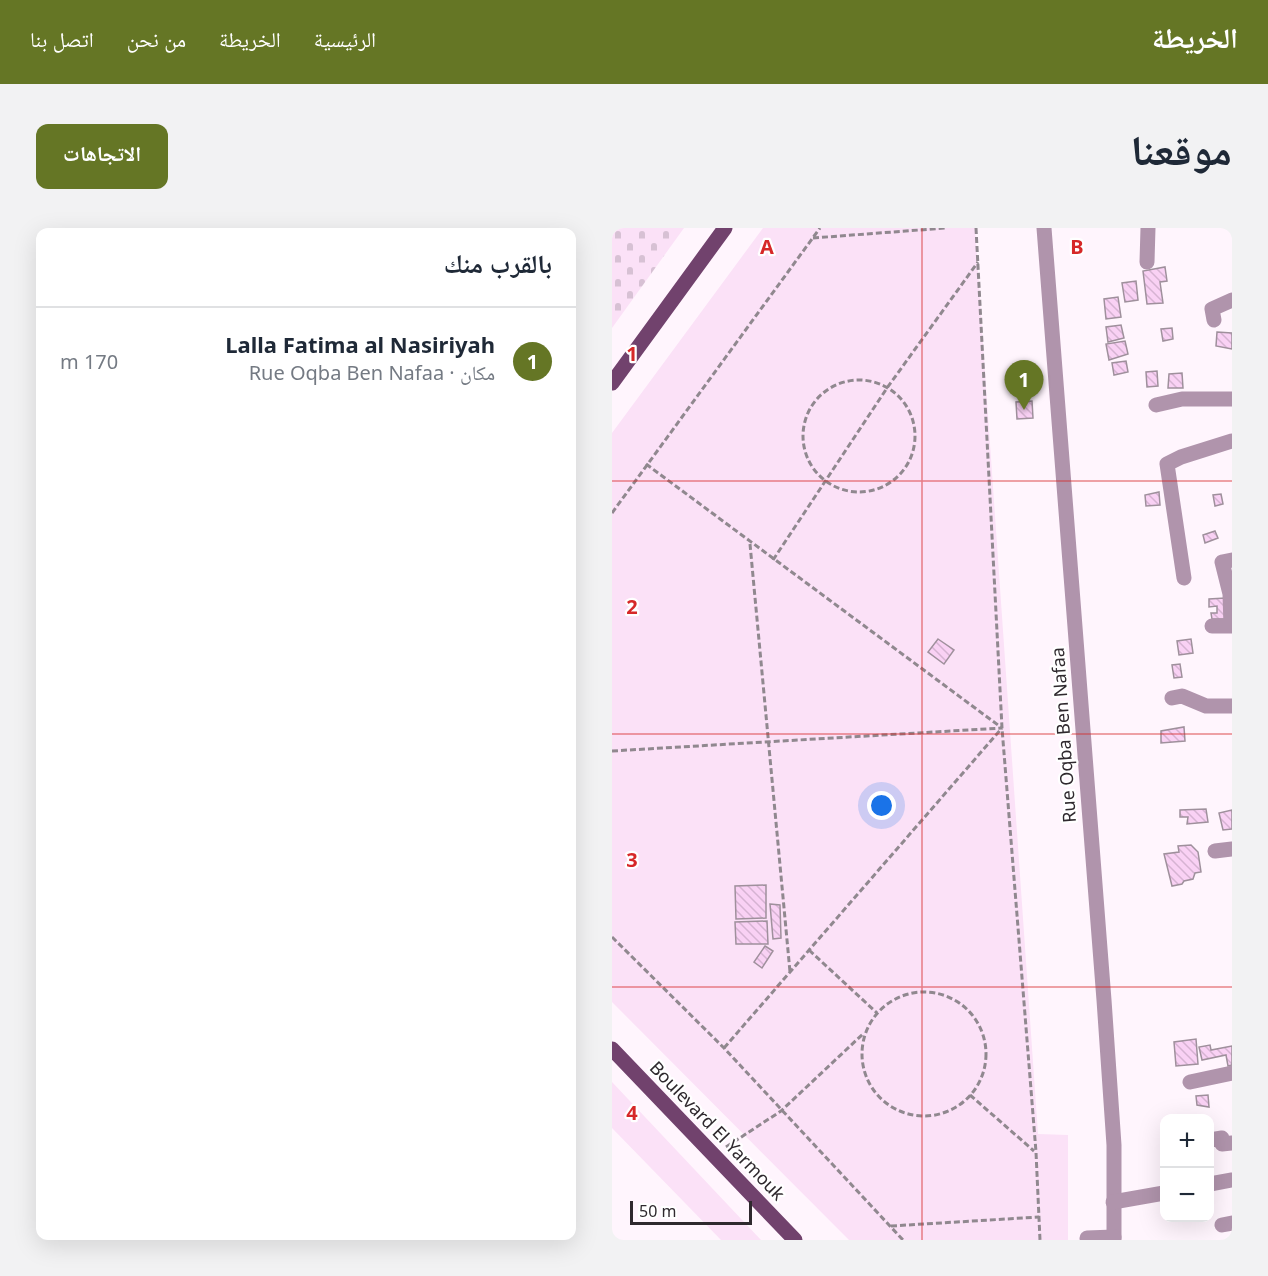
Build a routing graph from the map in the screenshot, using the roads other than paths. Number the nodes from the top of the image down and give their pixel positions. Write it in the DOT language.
graph roads {
  1 [pos="725,228"];
  2 [pos="1044,228"];
  3 [pos="1148,228"];
  4 [pos="1147,262"];
  5 [pos="1232,300"];
  6 [pos="1214,320"];
  7 [pos="612,382"];
  8 [pos="1232,399"];
  9 [pos="1156,405"];
  10 [pos="1232,441"];
  11 [pos="1232,560"];
  12 [pos="1184,578"];
  13 [pos="1212,626"];
  14 [pos="1172,698"];
  15 [pos="1232,706"];
  16 [pos="1232,849"];
  17 [pos="1215,851"];
  18 [pos="612,1048"];
  19 [pos="1232,1073"];
  20 [pos="1190,1082"];
  21 [pos="1214,1139"];
  22 [pos="1232,1143"];
  23 [pos="1232,1179"];
  24 [pos="1214,1183"];
  25 [pos="1160,1194"];
  26 [pos="1113,1202"];
  27 [pos="1086,1238"];
  28 [pos="1114,1239"];
  29 [pos="795,1240"];
  1 -- 7 [label="main road"];
  2 -- 26 [label="street, Rue Oqba Ben Nafaa"];
  3 -- 4 [label="street"];
  5 -- 6 [label="street"];
  8 -- 9 [label="street"];
  10 -- 12 [label="street"];
  11 -- 13 [label="street"];
  14 -- 15 [label="street"];
  16 -- 17 [label="street"];
  18 -- 29 [label="main road, Boulevard El Yarmouk"];
  19 -- 20 [label="street"];
  21 -- 22 [label="street"];
  23 -- 24 [label="street"];
  25 -- 26 [label="street"];
  26 -- 28 [label="street, Rue Oqba Ben Nafaa"];
  27 -- 28 [label="street"];
}
